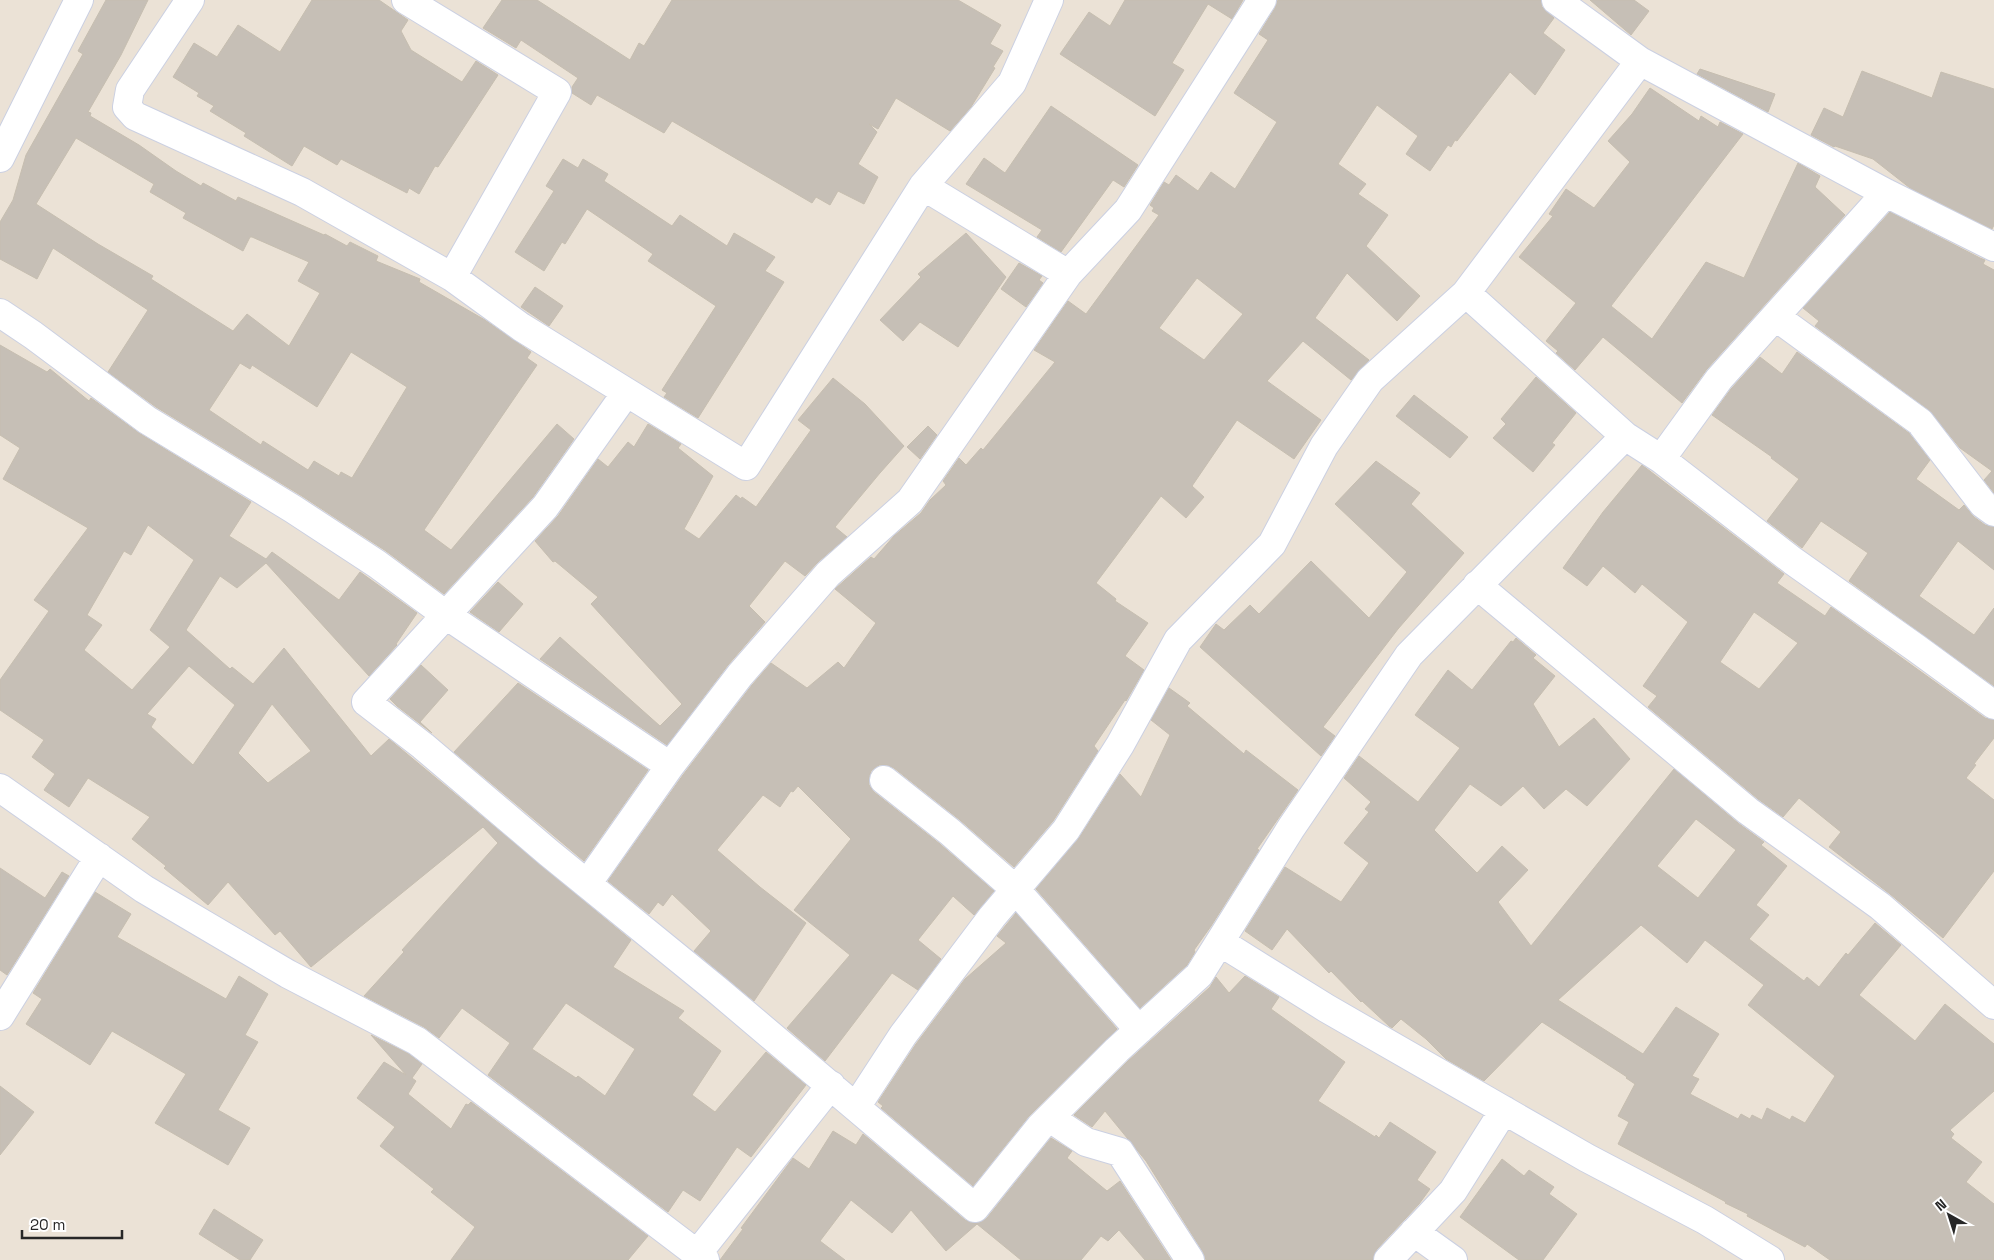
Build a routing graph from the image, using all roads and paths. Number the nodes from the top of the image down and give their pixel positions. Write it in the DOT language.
graph roads {
  1 [pos="79,0"];
  2 [pos="190,0"];
  3 [pos="406,0"];
  4 [pos="1049,0"];
  5 [pos="1262,0"];
  6 [pos="1556,0"];
  7 [pos="1640,61"];
  8 [pos="0,158"];
  9 [pos="923,186"];
  10 [pos="1886,193"];
  11 [pos="1994,247"];
  12 [pos="1068,274"];
  13 [pos="452,277"];
  14 [pos="1466,293"];
  15 [pos="0,313"];
  16 [pos="1776,317"];
  17 [pos="626,393"];
  18 [pos="1625,436"];
  19 [pos="1661,459"];
  20 [pos="1994,512"];
  21 [pos="1477,585"];
  22 [pos="446,615"];
  23 [pos="1994,705"];
  24 [pos="670,766"];
  25 [pos="884,780"];
  26 [pos="0,788"];
  27 [pos="99,857"];
  28 [pos="587,884"];
  29 [pos="1015,890"];
  30 [pos="1220,942"];
  31 [pos="1994,1005"];
  32 [pos="0,1016"];
  33 [pos="1139,1030"];
  34 [pos="831,1085"];
  35 [pos="856,1106"];
  36 [pos="1504,1110"];
  37 [pos="1050,1118"];
  38 [pos="1414,1232"];
  39 [pos="701,1257"];
  40 [pos="1190,1260"];
  41 [pos="1388,1260"];
  42 [pos="1453,1260"];
  43 [pos="1770,1260"];
  1 -- 8 [label="street"];
  2 -- 13 [label="street"];
  3 -- 13 [label="street"];
  4 -- 9 [label="street"];
  5 -- 12 [label="street"];
  6 -- 7 [label="street"];
  7 -- 10 [label="street"];
  7 -- 14 [label="street"];
  9 -- 12 [label="street"];
  9 -- 17 [label="street"];
  10 -- 11 [label="street"];
  10 -- 16 [label="street"];
  12 -- 24 [label="street"];
  13 -- 17 [label="street"];
  14 -- 18 [label="street"];
  14 -- 29 [label="street"];
  15 -- 22 [label="street"];
  16 -- 19 [label="street"];
  16 -- 20 [label="street"];
  17 -- 22 [label="street"];
  18 -- 19 [label="street"];
  18 -- 21 [label="street"];
  19 -- 23 [label="street"];
  21 -- 30 [label="street"];
  21 -- 31 [label="street"];
  22 -- 24 [label="street"];
  22 -- 28 [label="street"];
  24 -- 28 [label="street"];
  25 -- 29 [label="street"];
  26 -- 27 [label="street"];
  27 -- 32 [label="street"];
  27 -- 39 [label="street"];
  28 -- 34 [label="street"];
  29 -- 33 [label="street"];
  29 -- 35 [label="street"];
  30 -- 33 [label="street"];
  30 -- 36 [label="street"];
  33 -- 37 [label="street"];
  34 -- 35 [label="street"];
  34 -- 39 [label="street"];
  35 -- 37 [label="street"];
  36 -- 38 [label="street"];
  36 -- 43 [label="street"];
  37 -- 40 [label="street"];
  38 -- 41 [label="street"];
  38 -- 42 [label="street"];
}
